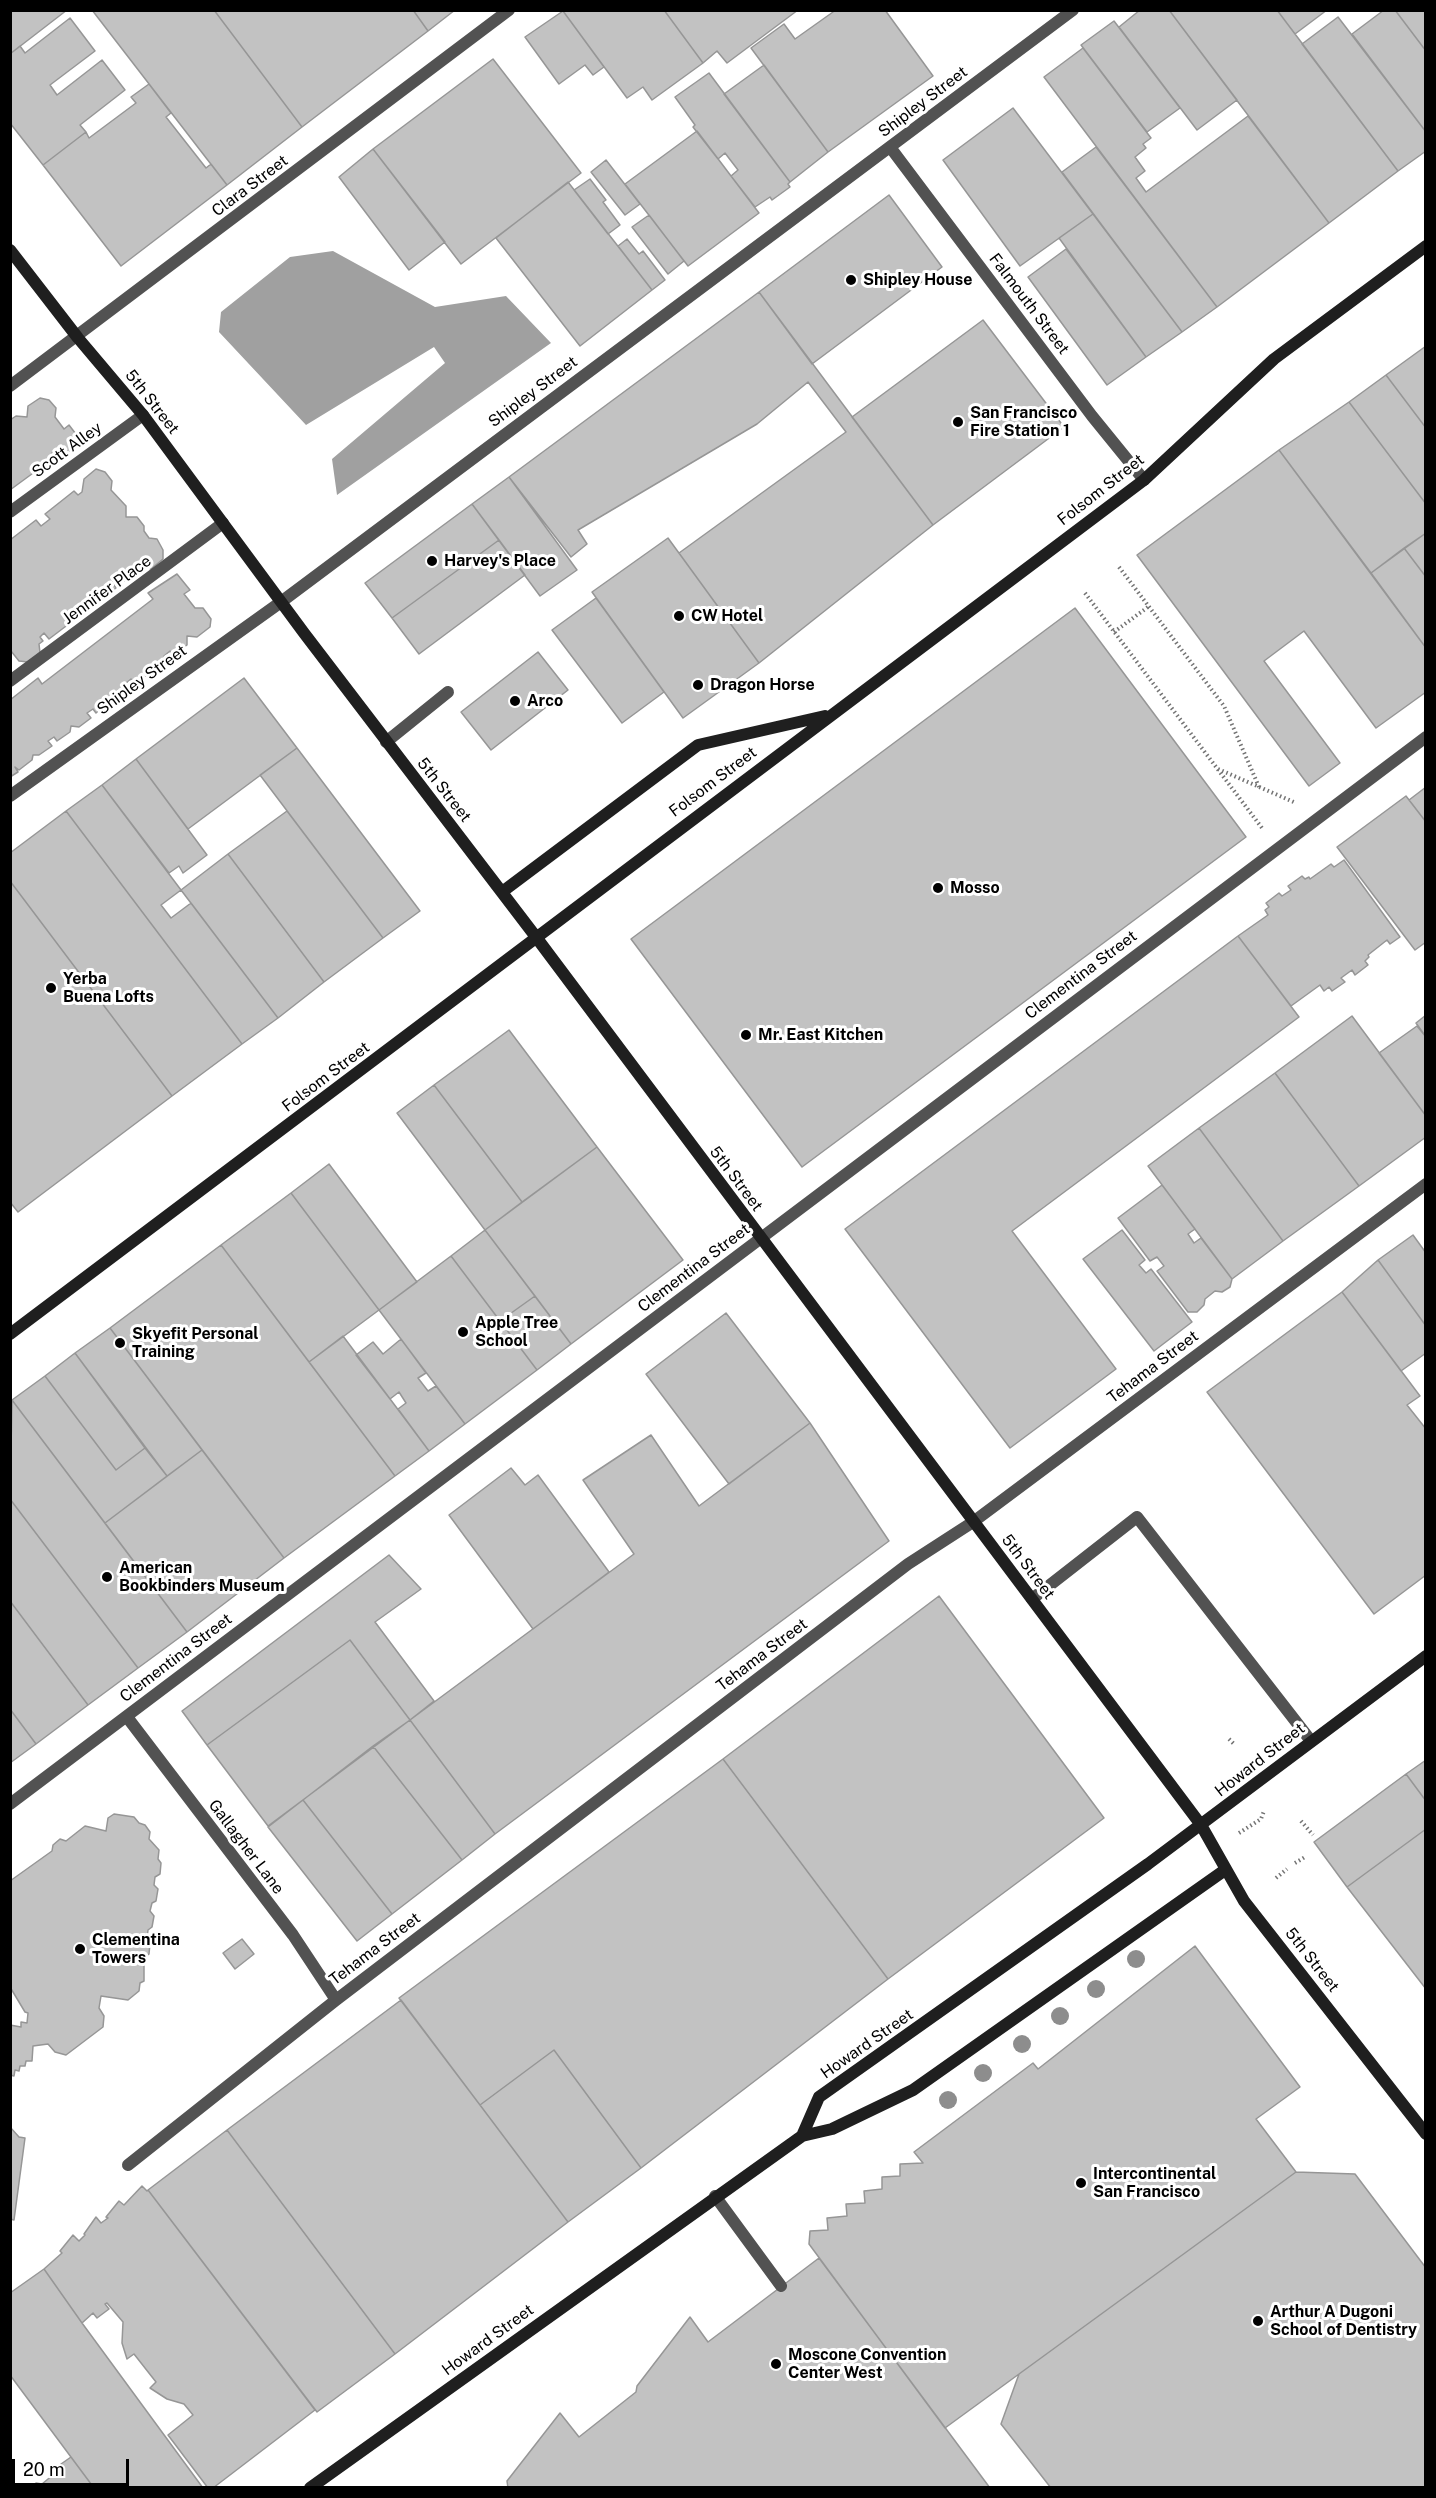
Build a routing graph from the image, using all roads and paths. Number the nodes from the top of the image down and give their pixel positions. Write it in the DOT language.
graph roads {
  1 [pos="509,10"];
  2 [pos="1073,10"];
  3 [pos="890,147"];
  4 [pos="1425,246"];
  5 [pos="10,250"];
  6 [pos="78,338"];
  7 [pos="10,387"];
  8 [pos="143,415"];
  9 [pos="1144,480"];
  10 [pos="10,512"];
  11 [pos="223,523"];
  12 [pos="1119,567"];
  13 [pos="1085,593"];
  14 [pos="281,602"];
  15 [pos="1148,607"];
  16 [pos="1114,632"];
  17 [pos="10,681"];
  18 [pos="448,692"];
  19 [pos="830,716"];
  20 [pos="1425,737"];
  21 [pos="386,742"];
  22 [pos="1217,769"];
  23 [pos="1259,787"];
  24 [pos="10,796"];
  25 [pos="1322,814"];
  26 [pos="1277,848"];
  27 [pos="502,892"];
  28 [pos="536,937"];
  29 [pos="1425,1184"];
  30 [pos="760,1238"];
  31 [pos="10,1334"];
  32 [pos="973,1522"];
  33 [pos="1032,1599"];
  34 [pos="1425,1656"];
  35 [pos="126,1717"];
  36 [pos="1229,1739"];
  37 [pos="1311,1741"];
  38 [pos="1234,1744"];
  39 [pos="10,1804"];
  40 [pos="1301,1821"];
  41 [pos="1202,1825"];
  42 [pos="1314,1835"];
  43 [pos="1305,1857"];
  44 [pos="1295,1863"];
  45 [pos="1287,1869"];
  46 [pos="1225,1870"];
  47 [pos="1276,1878"];
  48 [pos="336,2000"];
  49 [pos="1425,2134"];
  50 [pos="801,2136"];
  51 [pos="128,2165"];
  52 [pos="715,2196"];
  53 [pos="781,2286"];
  54 [pos="310,2487"];
  1 -- 6 [label="street, Clara Street"];
  2 -- 3 [label="street, Shipley Street"];
  3 -- 9 [label="street, Falmouth Street"];
  3 -- 14 [label="street, Shipley Street"];
  4 -- 9 [label="main road, Folsom Street"];
  5 -- 6 [label="main road, 5th Street"];
  6 -- 7 [label="street, Clara Street"];
  6 -- 8 [label="main road, 5th Street"];
  8 -- 10 [label="street, Scott Alley"];
  8 -- 11 [label="main road, 5th Street"];
  9 -- 19 [label="main road, Folsom Street"];
  11 -- 14 [label="main road, 5th Street"];
  11 -- 17 [label="street, Jennifer Place"];
  12 -- 15 [label="path"];
  13 -- 16 [label="path"];
  14 -- 21 [label="main road, 5th Street"];
  14 -- 24 [label="street, Shipley Street"];
  15 -- 16 [label="path"];
  15 -- 23 [label="path"];
  16 -- 22 [label="path"];
  18 -- 21 [label="street"];
  19 -- 27 [label="main road"];
  19 -- 28 [label="main road, Folsom Street"];
  20 -- 25 [label="street, Clementina Street"];
  21 -- 27 [label="main road, 5th Street"];
  22 -- 23 [label="path"];
  22 -- 26 [label="path"];
  23 -- 25 [label="path"];
  25 -- 26 [label="street, Clementina Street"];
  26 -- 30 [label="street, Clementina Street"];
  27 -- 28 [label="main road, 5th Street"];
  28 -- 30 [label="main road, 5th Street"];
  28 -- 31 [label="main road, Folsom Street"];
  29 -- 32 [label="street, Tehama Street"];
  30 -- 32 [label="main road, 5th Street"];
  30 -- 35 [label="street, Clementina Street"];
  32 -- 33 [label="main road, 5th Street"];
  32 -- 48 [label="street, Tehama Street"];
  33 -- 37 [label="street"];
  33 -- 41 [label="main road, 5th Street"];
  34 -- 37 [label="main road, Howard Street"];
  35 -- 39 [label="street, Clementina Street"];
  35 -- 48 [label="street, Gallagher Lane"];
  36 -- 38 [label="path"];
  37 -- 41 [label="main road, Howard Street"];
  40 -- 42 [label="path"];
  41 -- 46 [label="main road, 5th Street"];
  41 -- 50 [label="main road, Howard Street"];
  43 -- 44 [label="path"];
  45 -- 47 [label="path"];
  46 -- 49 [label="main road, 5th Street"];
  46 -- 50 [label="main road"];
  48 -- 51 [label="street, Tehama Street"];
  50 -- 52 [label="main road, Howard Street"];
  52 -- 53 [label="street"];
  52 -- 54 [label="main road, Howard Street"];
}
